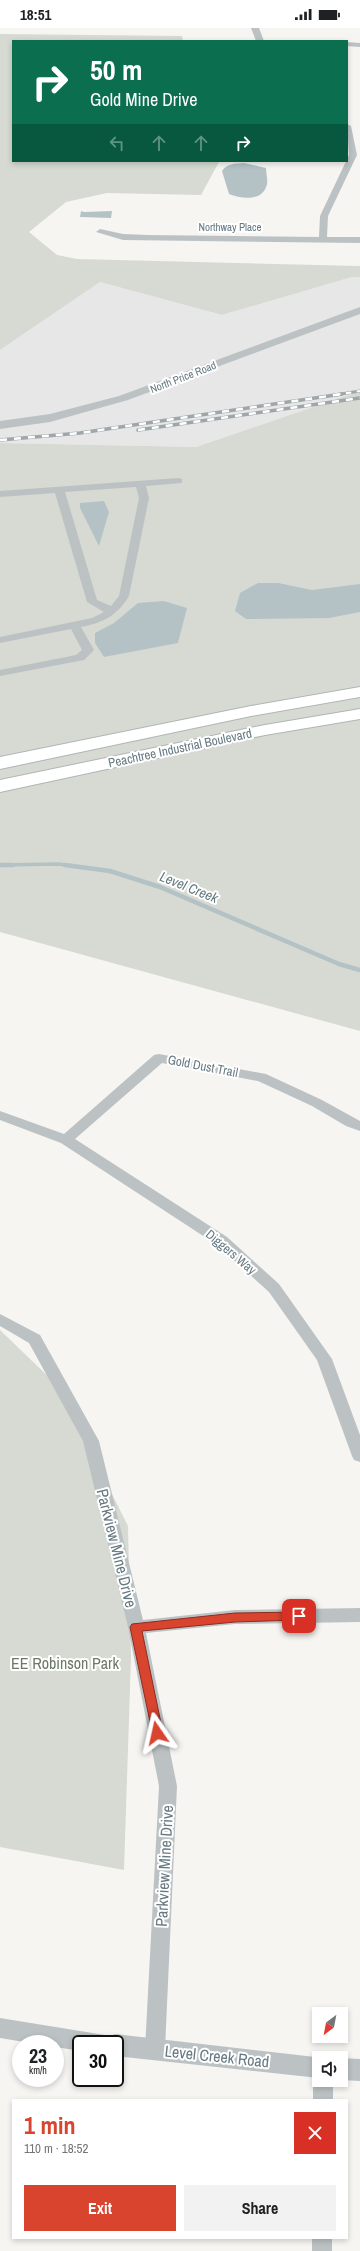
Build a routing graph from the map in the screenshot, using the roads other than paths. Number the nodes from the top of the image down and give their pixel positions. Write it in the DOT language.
graph roads {
  1 [pos="256,28"];
  2 [pos="260,40"];
  3 [pos="348,44"];
  4 [pos="360,45"];
  5 [pos="348,131"];
  6 [pos="100,232"];
  7 [pos="323,239"];
  8 [pos="360,240"];
  9 [pos="360,310"];
  10 [pos="0,425"];
  11 [pos="178,480"];
  12 [pos="140,484"];
  13 [pos="58,491"];
  14 [pos="0,494"];
  15 [pos="112,611"];
  16 [pos="75,626"];
  17 [pos="0,640"];
  18 [pos="0,673"];
  19 [pos="360,692"];
  20 [pos="360,714"];
  21 [pos="0,763"];
  22 [pos="0,786"];
  23 [pos="0,1115"];
  24 [pos="360,1126"];
  25 [pos="66,1140"];
  26 [pos="0,1319"];
  27 [pos="360,1456"];
  28 [pos="360,1615"];
  29 [pos="136,1627"];
  30 [pos="0,2028"];
  31 [pos="72,2039"];
  32 [pos="124,2046"];
  33 [pos="155,2049"];
  34 [pos="312,2067"];
  35 [pos="348,2069"];
  36 [pos="360,2070"];
  37 [pos="323,2087"];
  38 [pos="323,2099"];
  39 [pos="322,2239"];
  40 [pos="322,2251"];
  1 -- 2 [label="street"];
  3 -- 4 [label="street"];
  5 -- 7 [label="street"];
  6 -- 7 [label="street, Northway Place"];
  7 -- 8 [label="street, Northway Place"];
  9 -- 10 [label="street, North Price Road"];
  11 -- 12 [label="street"];
  12 -- 13 [label="street"];
  12 -- 15 [label="street"];
  13 -- 14 [label="street"];
  13 -- 15 [label="street"];
  15 -- 16 [label="street"];
  16 -- 17 [label="street"];
  16 -- 18 [label="street"];
  19 -- 21 [label="highway, Peachtree Industrial Boulevard"];
  20 -- 22 [label="highway, Peachtree Industrial Boulevard"];
  23 -- 25 [label="street, Diggers Way"];
  24 -- 25 [label="street, Gold Dust Trail"];
  25 -- 27 [label="street, Diggers Way"];
  26 -- 29 [label="street, Parkview Mine Drive"];
  28 -- 29 [label="street"];
  29 -- 33 [label="street, Parkview Mine Drive"];
  30 -- 31 [label="street"];
  32 -- 33 [label="street, Level Creek Road"];
  33 -- 34 [label="street, Level Creek Road"];
  35 -- 36 [label="street"];
  37 -- 38 [label="street"];
  39 -- 40 [label="street"];
}
